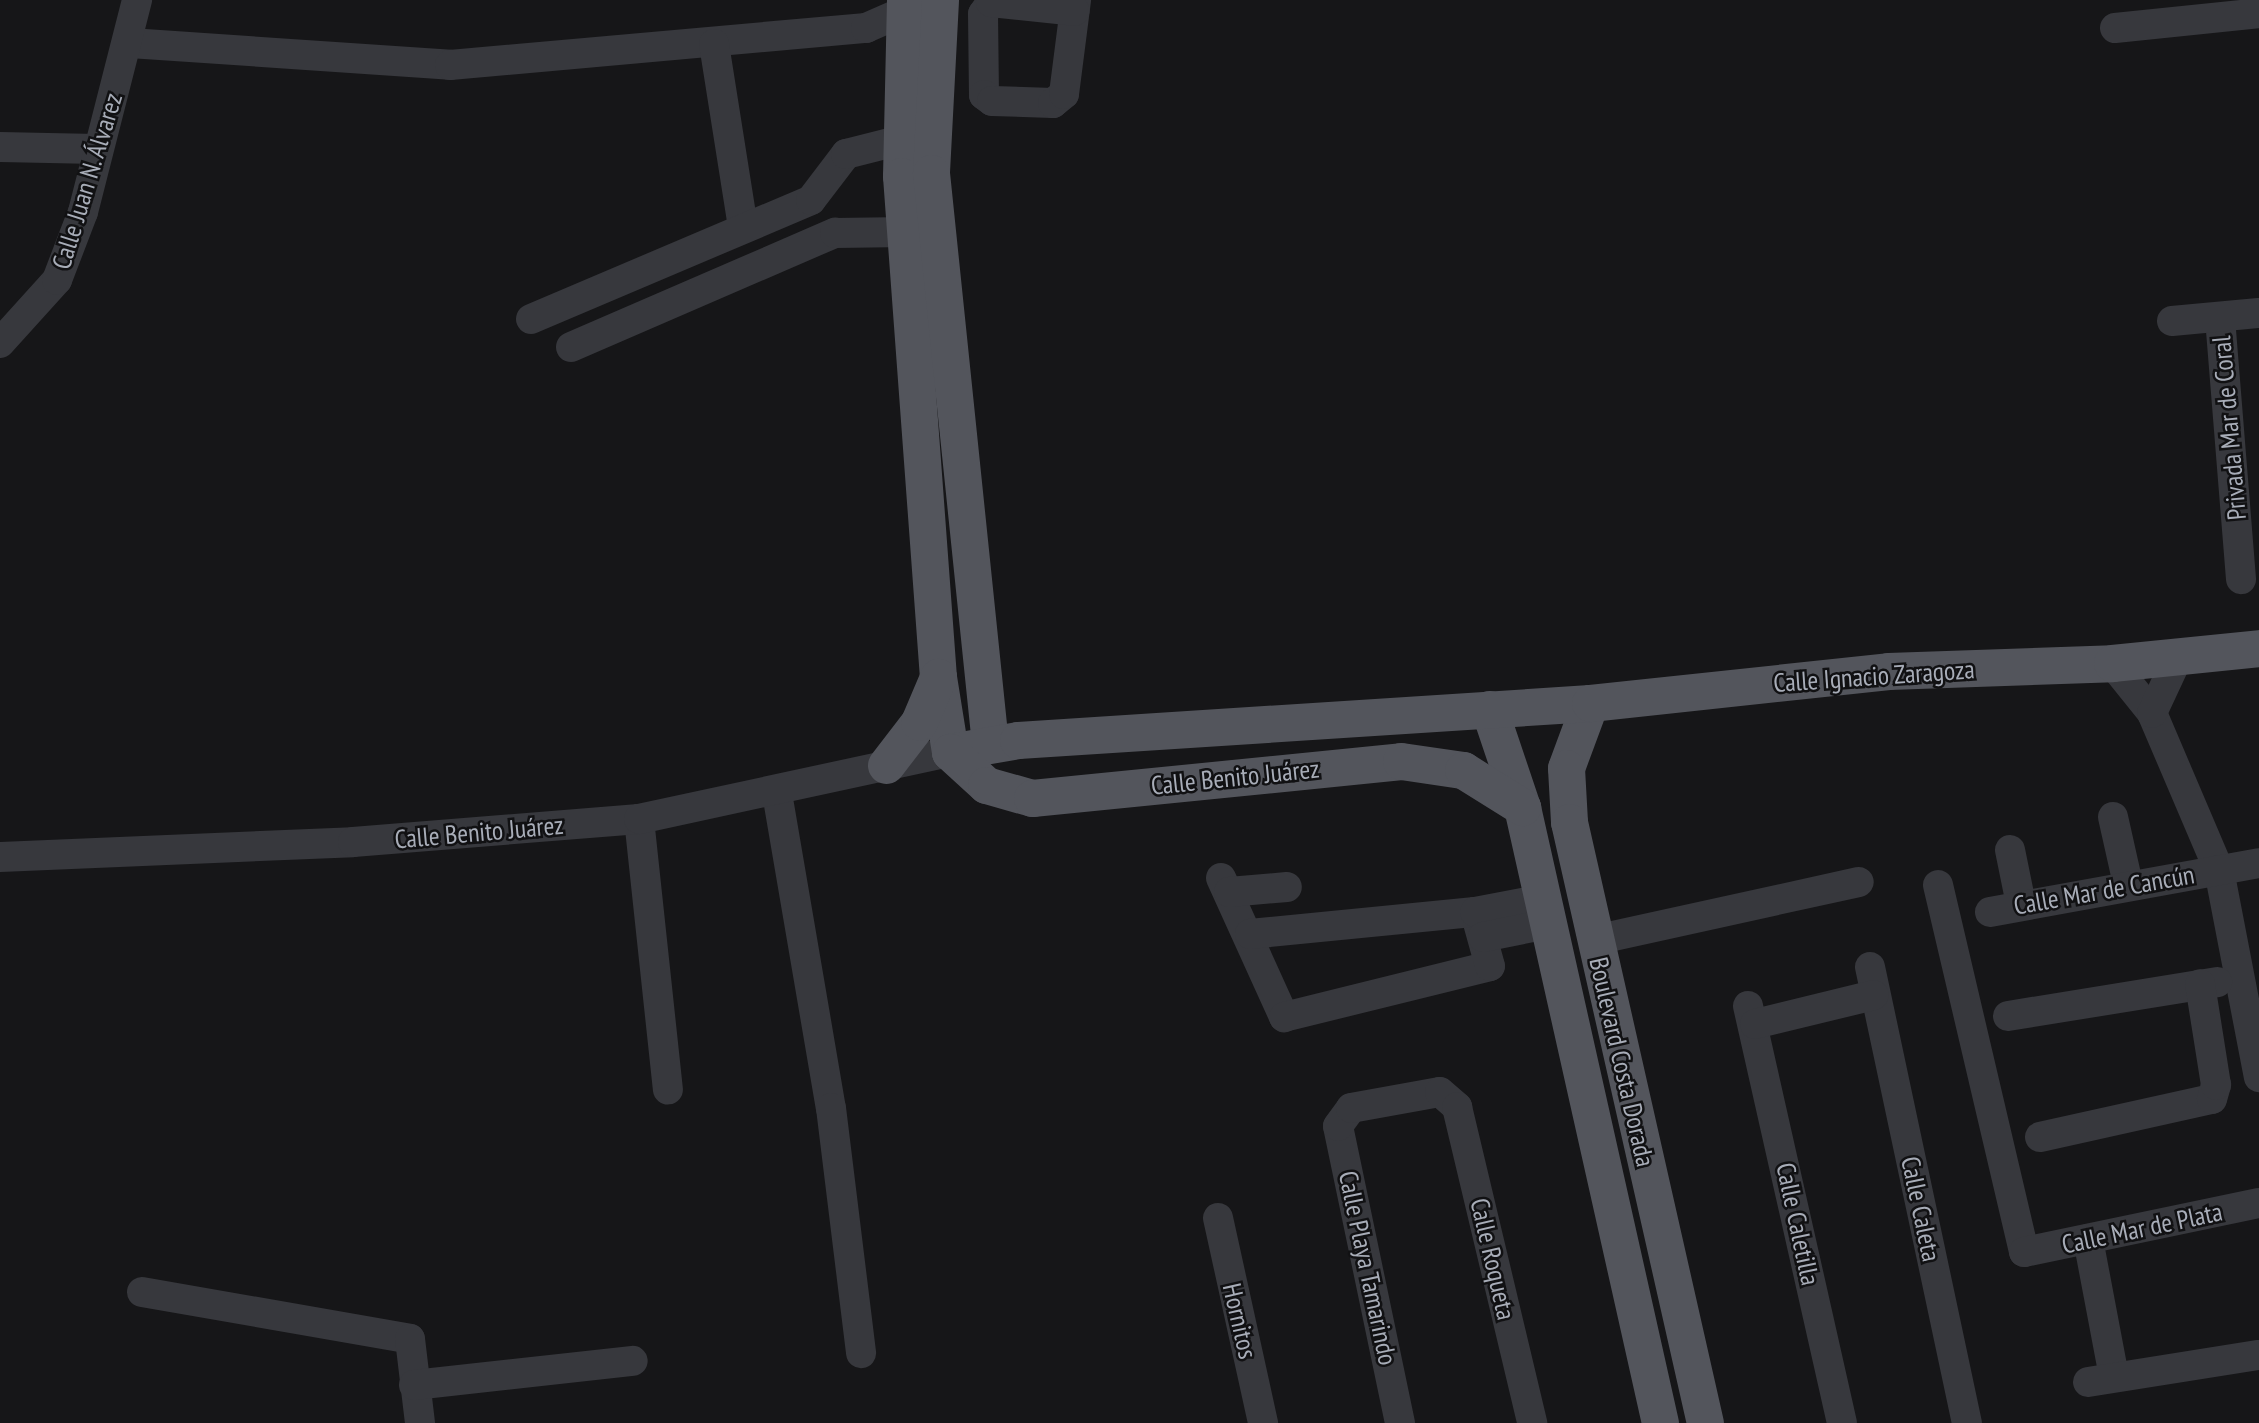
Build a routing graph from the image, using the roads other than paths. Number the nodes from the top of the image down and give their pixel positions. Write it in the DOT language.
graph roads {
  1 [pos="137,0"];
  2 [pos="940,0"];
  3 [pos="992,1"];
  4 [pos="913,4"];
  5 [pos="1075,5"];
  6 [pos="2259,13"];
  7 [pos="2115,28"];
  8 [pos="130,43"];
  9 [pos="714,44"];
  10 [pos="901,140"];
  11 [pos="0,147"];
  12 [pos="97,149"];
  13 [pos="916,174"];
  14 [pos="916,223"];
  15 [pos="743,227"];
  16 [pos="927,302"];
  17 [pos="2259,313"];
  18 [pos="2220,318"];
  19 [pos="531,319"];
  20 [pos="2172,321"];
  21 [pos="0,343"];
  22 [pos="571,347"];
  23 [pos="2241,579"];
  24 [pos="2259,648"];
  25 [pos="2179,655"];
  26 [pos="2112,663"];
  27 [pos="938,677"];
  28 [pos="1590,703"];
  29 [pos="1489,709"];
  30 [pos="2152,713"];
  31 [pos="1004,742"];
  32 [pos="950,752"];
  33 [pos="886,765"];
  34 [pos="777,793"];
  35 [pos="1032,797"];
  36 [pos="1522,807"];
  37 [pos="2113,817"];
  38 [pos="639,819"];
  39 [pos="2010,850"];
  40 [pos="0,858"];
  41 [pos="2259,863"];
  42 [pos="2219,870"];
  43 [pos="1859,882"];
  44 [pos="2128,884"];
  45 [pos="1938,885"];
  46 [pos="1287,887"];
  47 [pos="2021,904"];
  48 [pos="1990,912"];
  49 [pos="1548,924"];
  50 [pos="1479,925"];
  51 [pos="1250,934"];
  52 [pos="1595,940"];
  53 [pos="2250,977"];
  54 [pos="2200,984"];
  55 [pos="1608,998"];
  56 [pos="1751,1015"];
  57 [pos="2008,1016"];
  58 [pos="2259,1077"];
  59 [pos="668,1089"];
  60 [pos="1452,1096"];
  61 [pos="2040,1138"];
  62 [pos="2259,1203"];
  63 [pos="1218,1218"];
  64 [pos="2088,1239"];
  65 [pos="142,1292"];
  66 [pos="861,1353"];
  67 [pos="2259,1355"];
  68 [pos="633,1361"];
  69 [pos="414,1385"];
  70 [pos="420,1423"];
  71 [pos="1263,1423"];
  72 [pos="1400,1423"];
  73 [pos="1532,1423"];
  74 [pos="1660,1423"];
  75 [pos="1705,1423"];
  76 [pos="1842,1423"];
  77 [pos="1965,1423"];
  1 -- 8 [label="street, Calle Juan N. Álvarez"];
  2 -- 13 [label="main road"];
  3 -- 5 [label="street"];
  3 -- 5 [label="street"];
  4 -- 9 [label="street"];
  4 -- 10 [label="main road"];
  6 -- 7 [label="street"];
  8 -- 9 [label="street"];
  8 -- 12 [label="street, Calle Juan N. Álvarez"];
  9 -- 15 [label="street"];
  10 -- 13 [label="main road"];
  10 -- 15 [label="street"];
  11 -- 12 [label="street"];
  12 -- 21 [label="street, Calle Juan N. Álvarez"];
  13 -- 14 [label="main road"];
  14 -- 16 [label="main road"];
  14 -- 22 [label="street"];
  15 -- 19 [label="street"];
  16 -- 27 [label="main road"];
  16 -- 31 [label="main road"];
  17 -- 18 [label="street"];
  18 -- 20 [label="street"];
  18 -- 23 [label="street, Privada Mar de Coral"];
  24 -- 25 [label="main road, Calle Ignacio Zaragoza"];
  25 -- 26 [label="main road, Calle Ignacio Zaragoza"];
  25 -- 30 [label="street"];
  26 -- 28 [label="main road, Calle Ignacio Zaragoza"];
  26 -- 30 [label="street"];
  27 -- 32 [label="main road"];
  27 -- 33 [label="main road"];
  28 -- 29 [label="main road, Calle Ignacio Zaragoza"];
  28 -- 52 [label="main road, Boulevard Costa Dorada"];
  29 -- 31 [label="main road, Calle Benito Juárez"];
  29 -- 36 [label="main road, Boulevard Costa Dorada"];
  30 -- 42 [label="street"];
  31 -- 32 [label="main road, Calle Benito Juárez"];
  31 -- 35 [label="main road"];
  32 -- 33 [label="street, Calle Benito Juárez"];
  32 -- 35 [label="main road, Calle Benito Juárez"];
  33 -- 34 [label="street, Calle Benito Juárez"];
  34 -- 38 [label="street, Calle Benito Juárez"];
  34 -- 66 [label="street"];
  35 -- 36 [label="main road, Calle Benito Juárez"];
  36 -- 49 [label="main road, Boulevard Costa Dorada"];
  37 -- 44 [label="street"];
  38 -- 40 [label="street, Calle Benito Juárez"];
  38 -- 59 [label="street"];
  39 -- 47 [label="street"];
  41 -- 42 [label="street, Calle Mar de Cancún"];
  42 -- 44 [label="street, Calle Mar de Cancún"];
  42 -- 53 [label="street"];
  43 -- 52 [label="street"];
  44 -- 47 [label="street, Calle Mar de Cancún"];
  45 -- 64 [label="street, Calle Mar de Plata"];
  46 -- 51 [label="street"];
  47 -- 48 [label="street, Calle Mar de Cancún"];
  49 -- 50 [label="street"];
  49 -- 55 [label="main road"];
  49 -- 74 [label="main road, Boulevard Costa Dorada"];
  50 -- 51 [label="street"];
  50 -- 51 [label="street"];
  52 -- 55 [label="main road, Boulevard Costa Dorada"];
  53 -- 54 [label="street"];
  53 -- 58 [label="street"];
  54 -- 57 [label="street"];
  54 -- 61 [label="street"];
  55 -- 75 [label="main road, Boulevard Costa Dorada"];
  56 -- 76 [label="street, Calle Caletilla"];
  56 -- 77 [label="street, Calle Caleta"];
  60 -- 72 [label="street, Calle Playa Tamarindo"];
  60 -- 73 [label="street, Calle Roqueta"];
  62 -- 64 [label="street, Calle Mar de Plata"];
  63 -- 71 [label="street, Hornitos"];
  64 -- 67 [label="street"];
  65 -- 69 [label="street"];
  68 -- 69 [label="street"];
  69 -- 70 [label="street"];
}
